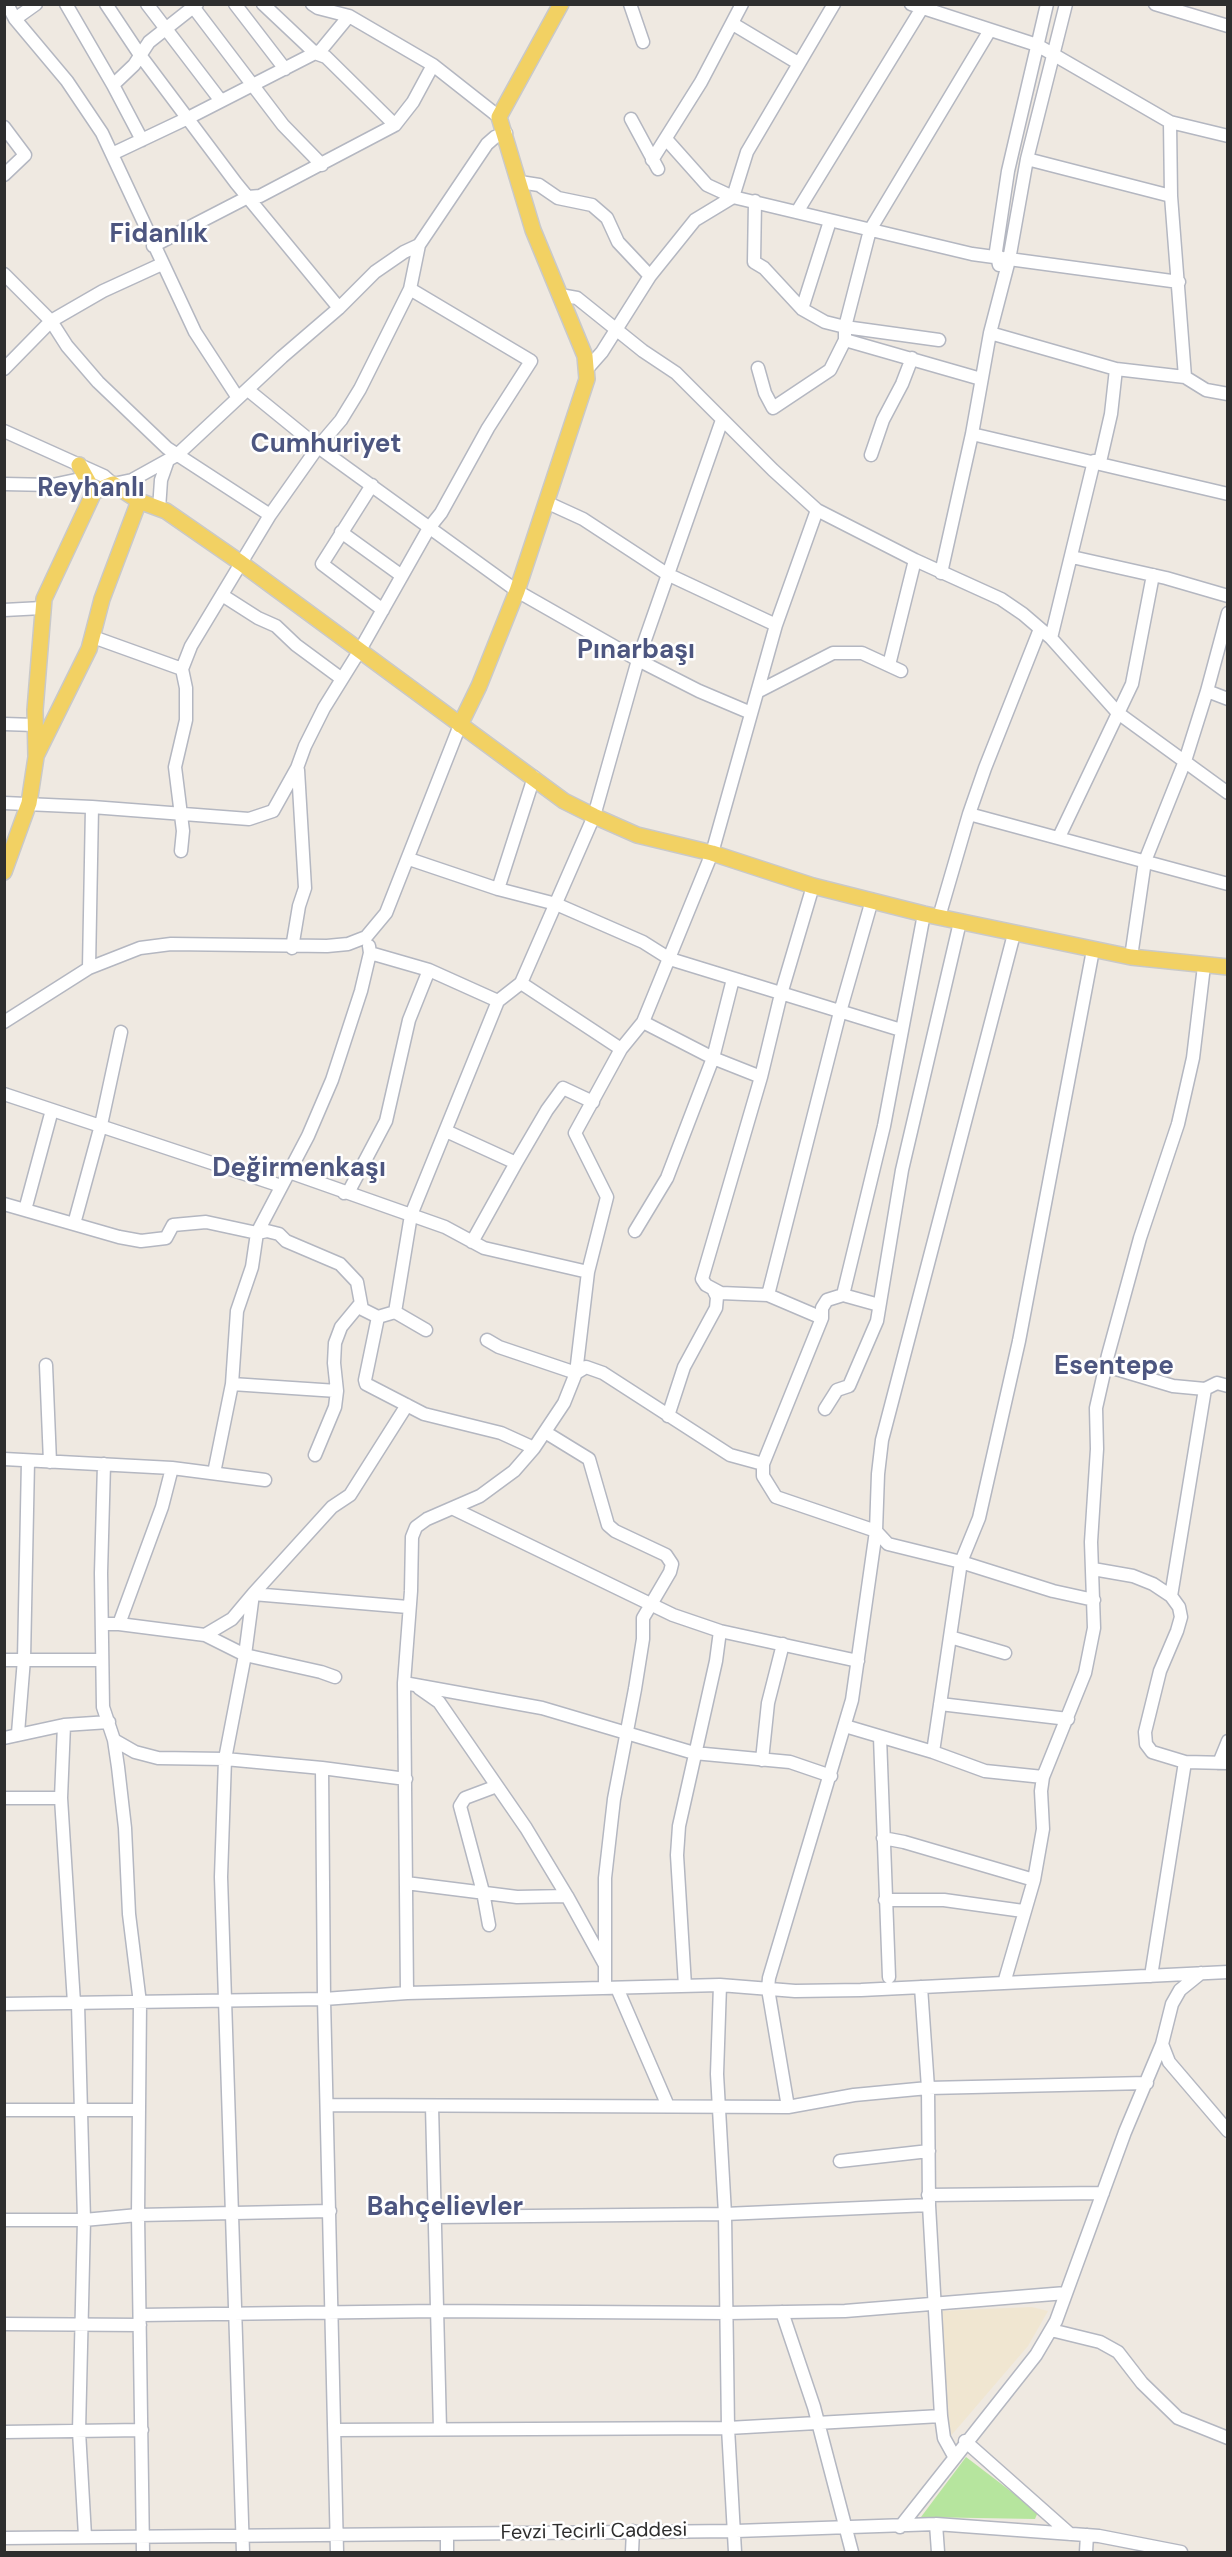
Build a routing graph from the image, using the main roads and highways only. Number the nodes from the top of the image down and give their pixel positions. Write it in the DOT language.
graph roads {
  1 [pos="561,4"];
  2 [pos="82,472"];
  3 [pos="94,492"];
  4 [pos="139,501"];
  5 [pos="460,725"];
  6 [pos="36,757"];
  7 [pos="4,872"];
  8 [pos="1227,966"];
  1 -- 5 [label="main road"];
  2 -- 3 [label="main road"];
  3 -- 4 [label="main road"];
  3 -- 6 [label="main road"];
  4 -- 5 [label="main road"];
  4 -- 6 [label="main road"];
  5 -- 8 [label="main road"];
  6 -- 7 [label="main road"];
}
